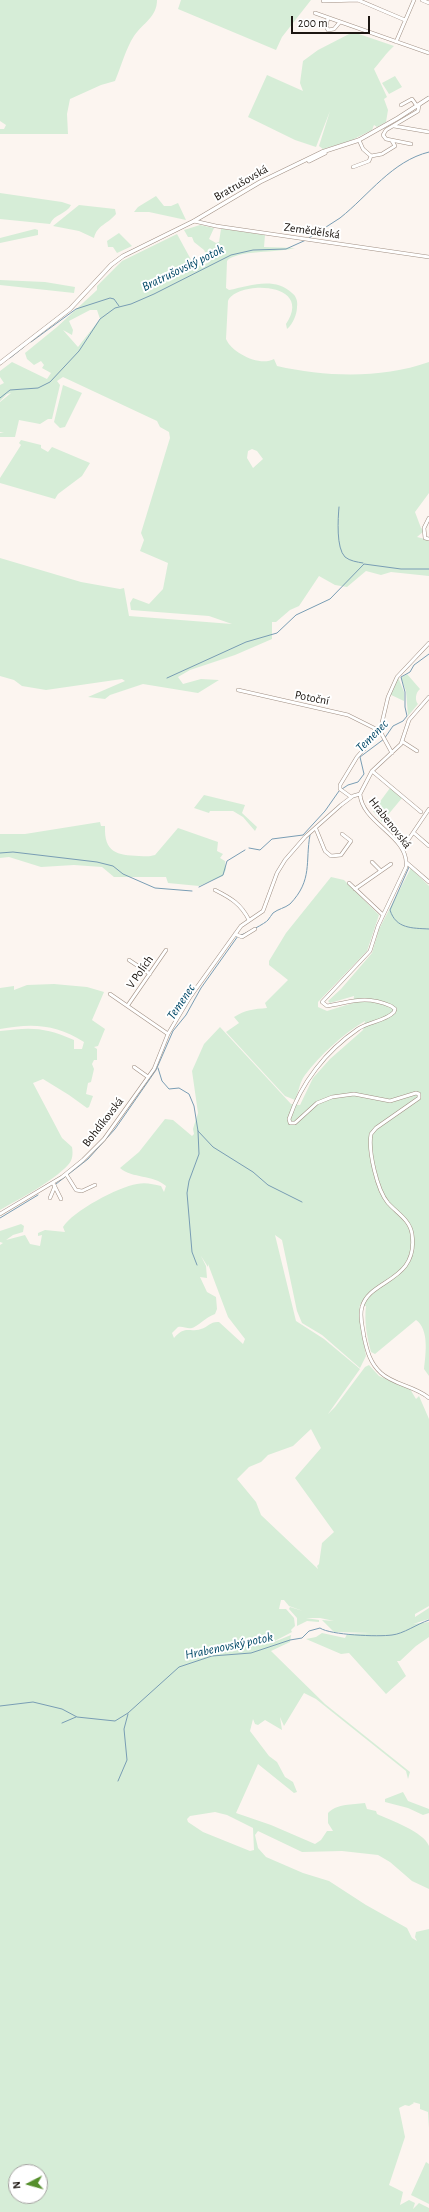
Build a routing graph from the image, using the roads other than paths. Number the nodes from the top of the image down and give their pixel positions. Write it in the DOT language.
graph roads {
  1 [pos="414,0"];
  2 [pos="422,0"];
  3 [pos="323,1"];
  4 [pos="429,3"];
  5 [pos="316,13"];
  6 [pos="328,18"];
  7 [pos="405,20"];
  8 [pos="340,22"];
  9 [pos="396,42"];
  10 [pos="429,53"];
  11 [pos="429,98"];
  12 [pos="402,105"];
  13 [pos="418,106"];
  14 [pos="390,123"];
  15 [pos="394,126"];
  16 [pos="429,132"];
  17 [pos="359,140"];
  18 [pos="391,140"];
  19 [pos="412,144"];
  20 [pos="371,156"];
  21 [pos="353,167"];
  22 [pos="194,221"];
  23 [pos="429,257"];
  24 [pos="0,363"];
  25 [pos="429,518"];
  26 [pos="427,538"];
  27 [pos="429,643"];
  28 [pos="238,690"];
  29 [pos="429,697"];
  30 [pos="380,730"];
  31 [pos="402,742"];
  32 [pos="417,751"];
  33 [pos="392,753"];
  34 [pos="372,771"];
  35 [pos="360,794"];
  36 [pos="351,797"];
  37 [pos="429,810"];
  38 [pos="422,812"];
  39 [pos="316,829"];
  40 [pos="414,833"];
  41 [pos="342,834"];
  42 [pos="429,846"];
  43 [pos="402,849"];
  44 [pos="372,862"];
  45 [pos="407,863"];
  46 [pos="391,864"];
  47 [pos="381,871"];
  48 [pos="429,882"];
  49 [pos="349,883"];
  50 [pos="355,888"];
  51 [pos="215,890"];
  52 [pos="383,915"];
  53 [pos="249,920"];
  54 [pos="255,929"];
  55 [pos="237,936"];
  56 [pos="166,950"];
  57 [pos="129,960"];
  58 [pos="150,974"];
  59 [pos="110,994"];
  60 [pos="128,1005"];
  61 [pos="168,1034"];
  62 [pos="134,1067"];
  63 [pos="148,1077"];
  64 [pos="67,1175"];
  65 [pos="54,1184"];
  66 [pos="95,1185"];
  67 [pos="50,1198"];
  68 [pos="61,1199"];
  69 [pos="0,1214"];
  70 [pos="429,1398"];
  1 -- 7 [label="street"];
  2 -- 4 [label="street"];
  3 -- 7 [label="street"];
  5 -- 6 [label="street"];
  6 -- 8 [label="street"];
  6 -- 8 [label="street"];
  7 -- 9 [label="street"];
  8 -- 9 [label="street"];
  9 -- 10 [label="street"];
  11 -- 13 [label="main road, Bratrušovská"];
  12 -- 13 [label="street"];
  13 -- 14 [label="main road, Bratrušovská"];
  13 -- 15 [label="street, Bratrušovská"];
  14 -- 15 [label="street"];
  14 -- 17 [label="main road, Bratrušovská"];
  15 -- 16 [label="street"];
  15 -- 18 [label="street, Bratrušovská"];
  17 -- 20 [label="street"];
  17 -- 22 [label="main road, Bratrušovská"];
  18 -- 19 [label="street"];
  18 -- 20 [label="street"];
  20 -- 21 [label="street"];
  22 -- 23 [label="street, Zemědělská"];
  22 -- 24 [label="main road, Bratrušovská"];
  25 -- 26 [label="street"];
  27 -- 30 [label="street"];
  28 -- 30 [label="street, Potoční"];
  29 -- 31 [label="street"];
  30 -- 33 [label="street"];
  30 -- 36 [label="street"];
  31 -- 32 [label="street"];
  31 -- 33 [label="street"];
  33 -- 34 [label="street"];
  34 -- 35 [label="street"];
  34 -- 38 [label="street"];
  35 -- 36 [label="street, Bohdíkovská"];
  35 -- 43 [label="street, Hrabenovská"];
  36 -- 39 [label="street, Bohdíkovská"];
  37 -- 40 [label="street"];
  39 -- 41 [label="street"];
  39 -- 53 [label="street, Bohdíkovská"];
  40 -- 42 [label="street"];
  40 -- 43 [label="street"];
  43 -- 45 [label="street, Hrabenovská"];
  44 -- 47 [label="street"];
  45 -- 48 [label="street"];
  45 -- 52 [label="street"];
  46 -- 47 [label="street"];
  47 -- 50 [label="street"];
  49 -- 50 [label="street"];
  50 -- 52 [label="street"];
  51 -- 53 [label="street"];
  52 -- 70 [label="street"];
  53 -- 55 [label="street, Bohdíkovská"];
  54 -- 55 [label="street, Bohdíkovská"];
  55 -- 61 [label="street, Bohdíkovská"];
  56 -- 58 [label="street, V Polích"];
  57 -- 58 [label="street"];
  58 -- 60 [label="street, V Polích"];
  59 -- 60 [label="street"];
  60 -- 61 [label="street"];
  61 -- 63 [label="street, Bohdíkovská"];
  62 -- 63 [label="street"];
  63 -- 64 [label="street, Bohdíkovská"];
  64 -- 65 [label="street, Bohdíkovská"];
  64 -- 66 [label="street"];
  65 -- 67 [label="street"];
  65 -- 68 [label="street"];
  65 -- 69 [label="street, Bohdíkovská"];
}
